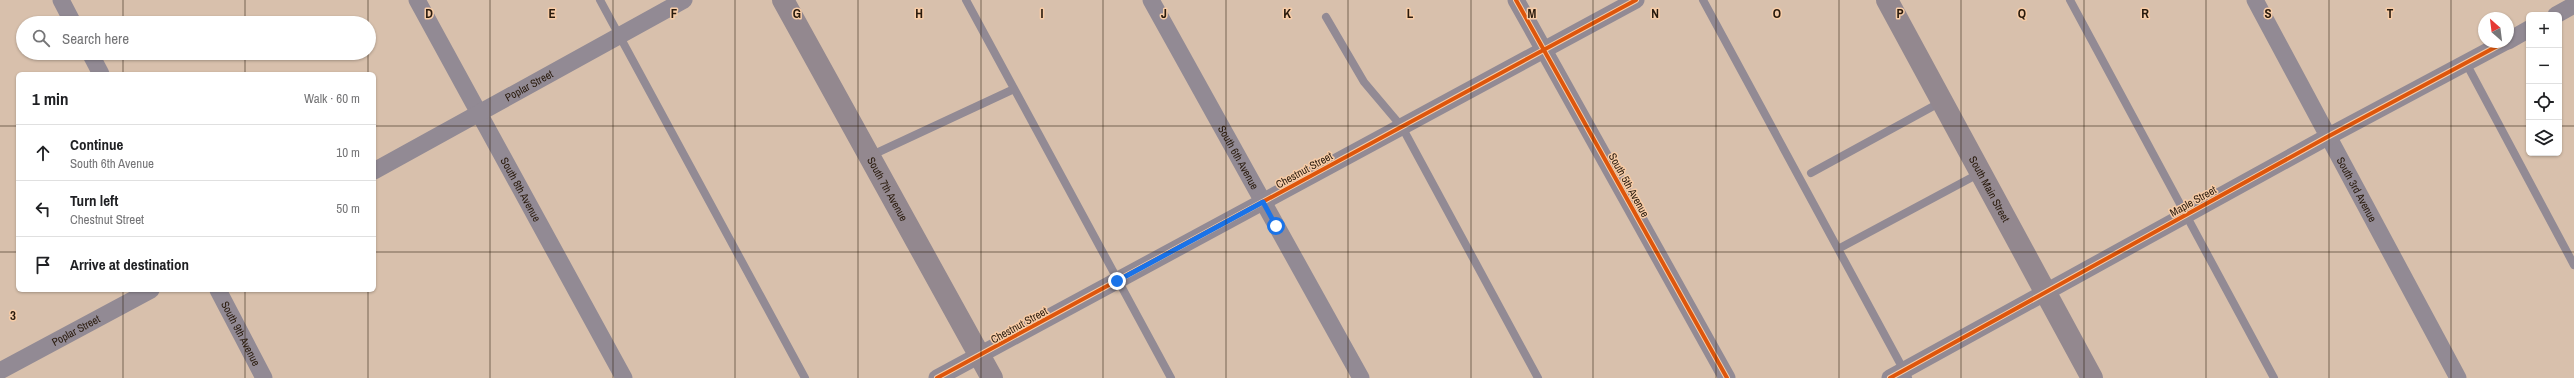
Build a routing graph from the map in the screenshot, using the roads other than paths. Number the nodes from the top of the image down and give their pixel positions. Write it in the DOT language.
graph roads {
  1 [pos="61,0"];
  2 [pos="417,0"];
  3 [pos="600,0"];
  4 [pos="684,0"];
  5 [pos="783,0"];
  6 [pos="966,0"];
  7 [pos="1151,0"];
  8 [pos="1516,0"];
  9 [pos="1636,0"];
  10 [pos="1704,0"];
  11 [pos="1887,0"];
  12 [pos="2070,0"];
  13 [pos="2255,0"];
  14 [pos="2574,6"];
  15 [pos="2562,12"];
  16 [pos="69,16"];
  17 [pos="1326,17"];
  18 [pos="2526,31"];
  19 [pos="619,35"];
  20 [pos="2514,38"];
  21 [pos="2494,48"];
  22 [pos="1543,52"];
  23 [pos="94,60"];
  24 [pos="2466,63"];
  25 [pos="100,72"];
  26 [pos="1014,89"];
  27 [pos="1942,102"];
  28 [pos="480,114"];
  29 [pos="1402,127"];
  30 [pos="2329,136"];
  31 [pos="869,157"];
  32 [pos="376,170"];
  33 [pos="1811,173"];
  34 [pos="1980,173"];
  35 [pos="1263,202"];
  36 [pos="2186,215"];
  37 [pos="1838,249"];
  38 [pos="2574,265"];
  39 [pos="1117,281"];
  40 [pos="147,292"];
  41 [pos="219,292"];
  42 [pos="2046,294"];
  43 [pos="980,356"];
  44 [pos="0,371"];
  45 [pos="1901,375"];
  46 [pos="264,378"];
  47 [pos="624,378"];
  48 [pos="805,378"];
  49 [pos="937,378"];
  50 [pos="992,378"];
  51 [pos="1171,378"];
  52 [pos="1361,378"];
  53 [pos="1538,378"];
  54 [pos="1727,378"];
  55 [pos="2092,378"];
  56 [pos="2274,378"];
  57 [pos="2458,378"];
  1 -- 16 [label="street"];
  2 -- 28 [label="street, South 8th Avenue"];
  3 -- 19 [label="lane"];
  4 -- 19 [label="street, Poplar Street"];
  5 -- 31 [label="street, South 7th Avenue"];
  6 -- 26 [label="lane"];
  7 -- 35 [label="street, South 6th Avenue"];
  8 -- 22 [label="street, South 5th Avenue"];
  9 -- 22 [label="street, Chestnut Street"];
  10 -- 37 [label="lane"];
  11 -- 27 [label="street, South Main Street"];
  12 -- 36 [label="lane"];
  13 -- 30 [label="street, South 3rd Avenue"];
  14 -- 15 [label="street"];
  17 -- 29 [label="lane"];
  18 -- 20 [label="street"];
  19 -- 28 [label="street, Poplar Street"];
  19 -- 48 [label="lane"];
  21 -- 24 [label="street, Maple Street"];
  22 -- 29 [label="street, Chestnut Street"];
  22 -- 54 [label="street, South 5th Avenue"];
  23 -- 25 [label="street"];
  24 -- 30 [label="street, Maple Street"];
  24 -- 38 [label="lane"];
  26 -- 31 [label="lane"];
  26 -- 39 [label="lane"];
  27 -- 33 [label="lane"];
  27 -- 34 [label="street, South Main Street"];
  28 -- 32 [label="street, Poplar Street"];
  28 -- 47 [label="street, South 8th Avenue"];
  29 -- 35 [label="street, Chestnut Street"];
  29 -- 53 [label="lane"];
  30 -- 36 [label="street, Maple Street"];
  30 -- 57 [label="street, South 3rd Avenue"];
  31 -- 43 [label="street, South 7th Avenue"];
  34 -- 37 [label="lane"];
  34 -- 42 [label="street, South Main Street"];
  35 -- 39 [label="street, Chestnut Street"];
  35 -- 52 [label="street, South 6th Avenue"];
  36 -- 42 [label="street, Maple Street"];
  36 -- 56 [label="lane"];
  37 -- 45 [label="lane"];
  39 -- 43 [label="street, Chestnut Street"];
  39 -- 51 [label="lane"];
  40 -- 44 [label="street, Poplar Street"];
  41 -- 46 [label="street, South 9th Avenue"];
  42 -- 45 [label="street, Maple Street"];
  42 -- 55 [label="street, South Main Street"];
  43 -- 49 [label="street, Chestnut Street"];
  43 -- 50 [label="street, South 7th Avenue"];
}
